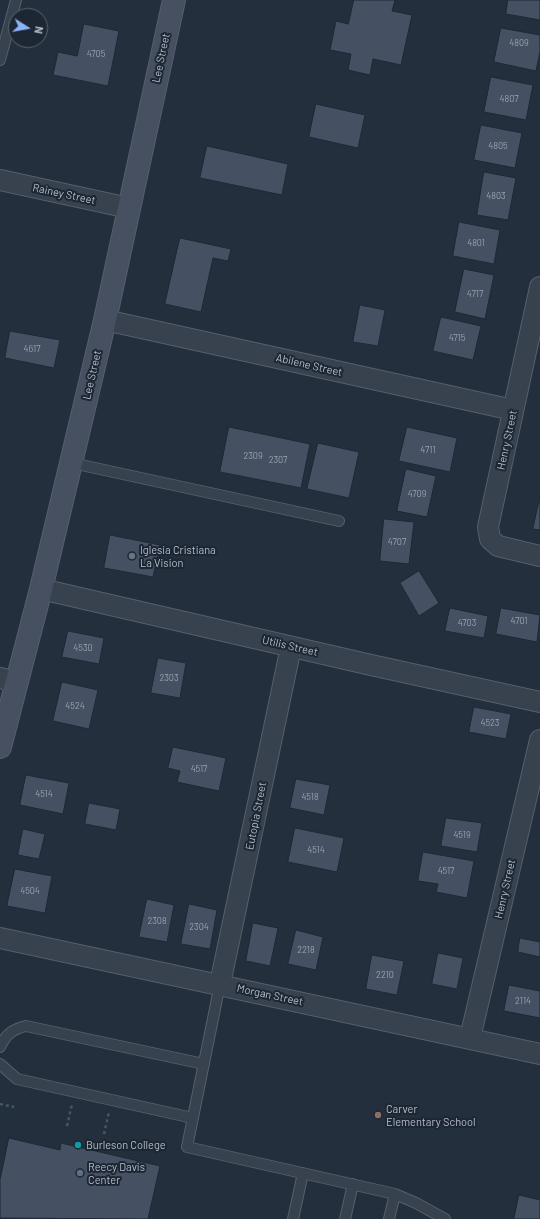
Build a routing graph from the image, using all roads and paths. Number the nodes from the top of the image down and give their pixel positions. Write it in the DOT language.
graph roads {
  1 [pos="16,0"];
  2 [pos="174,0"];
  3 [pos="0,60"];
  4 [pos="0,180"];
  5 [pos="129,208"];
  6 [pos="540,287"];
  7 [pos="105,320"];
  8 [pos="513,410"];
  9 [pos="72,462"];
  10 [pos="340,521"];
  11 [pos="540,556"];
  12 [pos="41,589"];
  13 [pos="291,647"];
  14 [pos="8,680"];
  15 [pos="540,702"];
  16 [pos="540,740"];
  17 [pos="0,748"];
  18 [pos="0,938"];
  19 [pos="220,984"];
  20 [pos="470,1038"];
  21 [pos="0,1047"];
  22 [pos="540,1054"];
  23 [pos="0,1064"];
  24 [pos="204,1064"];
  25 [pos="72,1102"];
  26 [pos="0,1104"];
  27 [pos="14,1108"];
  28 [pos="110,1110"];
  29 [pos="193,1118"];
  30 [pos="67,1126"];
  31 [pos="104,1134"];
  32 [pos="303,1173"];
  33 [pos="352,1184"];
  34 [pos="395,1194"];
  35 [pos="293,1219"];
  36 [pos="345,1219"];
  37 [pos="389,1219"];
  38 [pos="445,1219"];
  1 -- 3 [label="lane"];
  2 -- 5 [label="main road, Lee Street"];
  4 -- 5 [label="street, Rainey Street"];
  5 -- 7 [label="main road, Lee Street"];
  6 -- 8 [label="street, Henry Street"];
  7 -- 8 [label="street, Abilene Street"];
  7 -- 9 [label="main road, Lee Street"];
  8 -- 11 [label="street, Henry Street"];
  9 -- 10 [label="lane"];
  9 -- 12 [label="main road, Lee Street"];
  12 -- 13 [label="street, Utilis Street"];
  12 -- 14 [label="main road, Lee Street"];
  13 -- 15 [label="street, Utilis Street"];
  13 -- 19 [label="street, Eutopia Street"];
  14 -- 17 [label="main road, Lee Street"];
  16 -- 20 [label="street, Henry Street"];
  18 -- 19 [label="street, Morgan Street"];
  19 -- 20 [label="street, Morgan Street"];
  19 -- 24 [label="lane"];
  20 -- 22 [label="street, Morgan Street"];
  21 -- 24 [label="lane"];
  23 -- 29 [label="lane"];
  24 -- 29 [label="lane"];
  25 -- 30 [label="path"];
  26 -- 27 [label="path"];
  28 -- 31 [label="path"];
  29 -- 32 [label="lane"];
  32 -- 33 [label="lane"];
  32 -- 35 [label="lane"];
  33 -- 34 [label="lane"];
  33 -- 36 [label="lane"];
  34 -- 37 [label="lane"];
  34 -- 38 [label="lane"];
}
